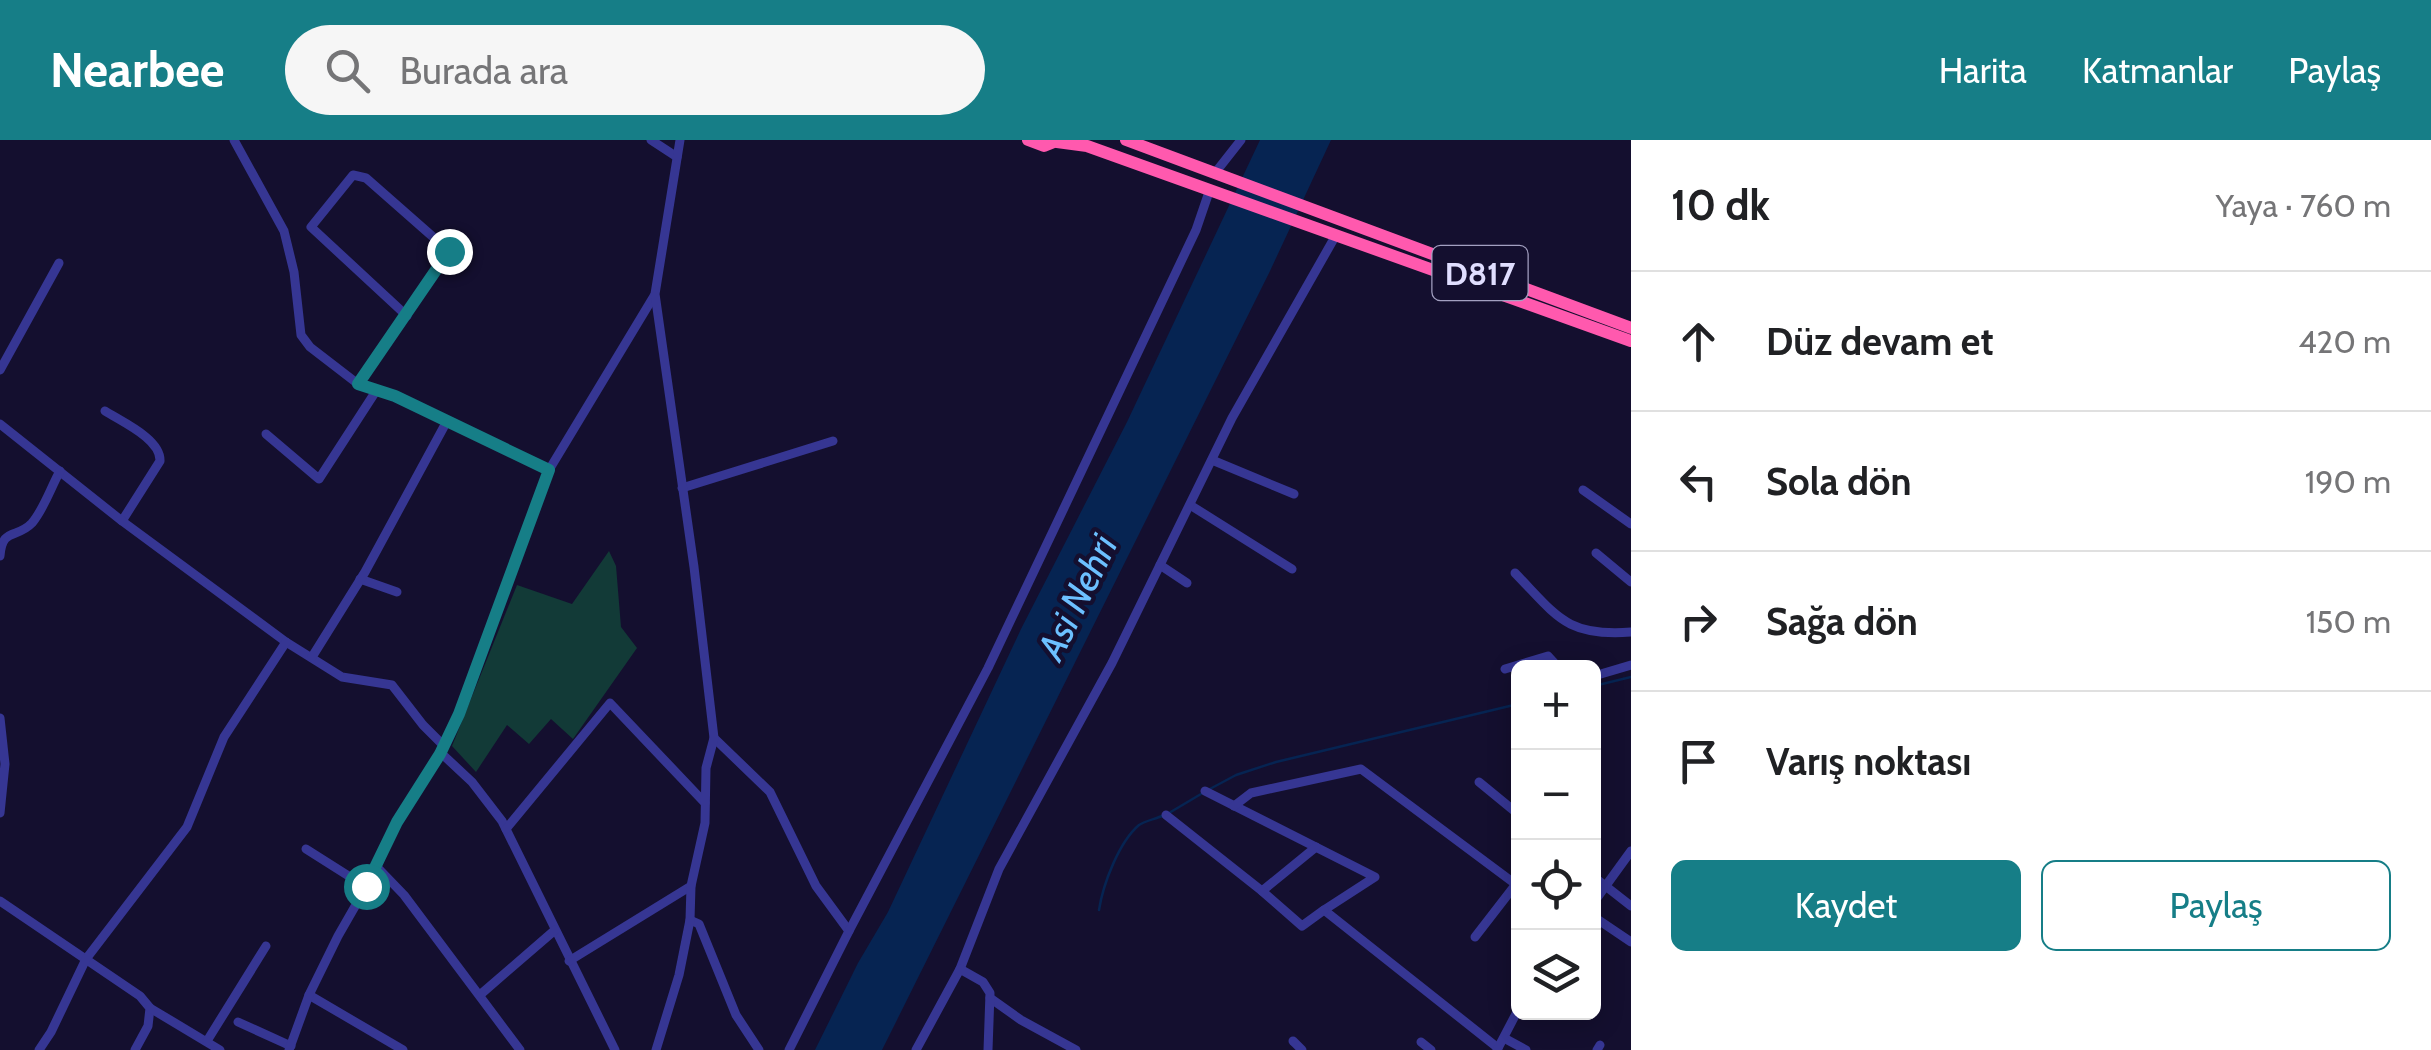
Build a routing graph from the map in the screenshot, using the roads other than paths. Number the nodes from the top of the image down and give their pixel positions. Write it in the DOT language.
graph roads {
  1 [pos="234,140"];
  2 [pos="651,140"];
  3 [pos="680,140"];
  4 [pos="1028,140"];
  5 [pos="1126,140"];
  6 [pos="1241,140"];
  7 [pos="1058,141"];
  8 [pos="677,157"];
  9 [pos="1221,175"];
  10 [pos="1214,194"];
  11 [pos="1330,228"];
  12 [pos="59,263"];
  13 [pos="655,294"];
  14 [pos="406,316"];
  15 [pos="1631,328"];
  16 [pos="1631,341"];
  17 [pos="0,370"];
  18 [pos="358,384"];
  19 [pos="376,391"];
  20 [pos="105,410"];
  21 [pos="446,421"];
  22 [pos="0,424"];
  23 [pos="266,434"];
  24 [pos="833,440"];
  25 [pos="1212,460"];
  26 [pos="60,470"];
  27 [pos="549,470"];
  28 [pos="682,488"];
  29 [pos="1583,490"];
  30 [pos="1294,494"];
  31 [pos="1190,504"];
  32 [pos="122,521"];
  33 [pos="1631,524"];
  34 [pos="1596,553"];
  35 [pos="0,556"];
  36 [pos="1160,565"];
  37 [pos="1292,569"];
  38 [pos="1515,573"];
  39 [pos="360,580"];
  40 [pos="1631,582"];
  41 [pos="1188,583"];
  42 [pos="398,592"];
  43 [pos="1631,632"];
  44 [pos="286,642"];
  45 [pos="312,657"];
  46 [pos="1631,665"];
  47 [pos="1511,667"];
  48 [pos="1505,669"];
  49 [pos="1601,674"];
  50 [pos="0,718"];
  51 [pos="714,738"];
  52 [pos="442,750"];
  53 [pos="1479,782"];
  54 [pos="1205,792"];
  55 [pos="705,804"];
  56 [pos="1234,806"];
  57 [pos="1511,808"];
  58 [pos="0,812"];
  59 [pos="1166,815"];
  60 [pos="506,829"];
  61 [pos="1316,847"];
  62 [pos="306,849"];
  63 [pos="1631,851"];
  64 [pos="377,867"];
  65 [pos="1511,880"];
  66 [pos="1601,883"];
  67 [pos="366,886"];
  68 [pos="691,886"];
  69 [pos="1606,887"];
  70 [pos="1262,890"];
  71 [pos="1511,892"];
  72 [pos="1601,893"];
  73 [pos="0,901"];
  74 [pos="1631,906"];
  75 [pos="1324,910"];
  76 [pos="690,920"];
  77 [pos="1601,922"];
  78 [pos="555,930"];
  79 [pos="850,931"];
  80 [pos="1475,937"];
  81 [pos="1631,942"];
  82 [pos="266,946"];
  83 [pos="86,960"];
  84 [pos="570,961"];
  85 [pos="960,969"];
  86 [pos="480,994"];
  87 [pos="308,995"];
  88 [pos="990,998"];
  89 [pos="150,1008"];
  90 [pos="1513,1020"];
  91 [pos="238,1022"];
  92 [pos="207,1041"];
  93 [pos="1293,1041"];
  94 [pos="1422,1042"];
  95 [pos="1500,1046"];
  96 [pos="290,1048"];
  97 [pos="39,1050"];
  98 [pos="135,1050"];
  99 [pos="220,1050"];
  100 [pos="403,1050"];
  101 [pos="520,1050"];
  102 [pos="615,1050"];
  103 [pos="656,1050"];
  104 [pos="759,1050"];
  105 [pos="788,1050"];
  106 [pos="916,1050"];
  107 [pos="988,1050"];
  108 [pos="1076,1050"];
  109 [pos="1302,1050"];
  110 [pos="1431,1050"];
  111 [pos="1526,1050"];
  1 -- 18 [label="street"];
  2 -- 8 [label="street"];
  3 -- 8 [label="street"];
  4 -- 7 [label="highway, D817"];
  5 -- 9 [label="highway, D817"];
  6 -- 9 [label="street"];
  7 -- 10 [label="highway, D817"];
  8 -- 13 [label="street"];
  9 -- 11 [label="highway, D817"];
  10 -- 11 [label="highway, D817"];
  10 -- 79 [label="street"];
  11 -- 15 [label="highway, D817"];
  11 -- 16 [label="highway, D817"];
  11 -- 25 [label="street"];
  12 -- 17 [label="street"];
  13 -- 27 [label="street"];
  13 -- 28 [label="street"];
  14 -- 14 [label="street"];
  14 -- 18 [label="street"];
  18 -- 19 [label="street"];
  19 -- 21 [label="street"];
  19 -- 23 [label="street"];
  20 -- 32 [label="street"];
  21 -- 27 [label="street"];
  21 -- 39 [label="street"];
  22 -- 26 [label="street"];
  24 -- 28 [label="street"];
  25 -- 30 [label="street"];
  25 -- 31 [label="street"];
  26 -- 32 [label="street"];
  26 -- 35 [label="street"];
  27 -- 52 [label="street"];
  28 -- 51 [label="street"];
  29 -- 33 [label="street"];
  31 -- 36 [label="street"];
  31 -- 37 [label="street"];
  32 -- 44 [label="street"];
  34 -- 40 [label="street"];
  36 -- 41 [label="street"];
  36 -- 85 [label="street"];
  38 -- 43 [label="street"];
  39 -- 42 [label="street"];
  39 -- 45 [label="street"];
  44 -- 45 [label="street"];
  44 -- 83 [label="street"];
  45 -- 52 [label="street"];
  46 -- 49 [label="street"];
  47 -- 48 [label="street"];
  50 -- 58 [label="street"];
  51 -- 55 [label="street"];
  51 -- 79 [label="street"];
  52 -- 60 [label="street"];
  52 -- 64 [label="street"];
  53 -- 57 [label="street"];
  54 -- 56 [label="street"];
  55 -- 60 [label="street"];
  55 -- 68 [label="street"];
  56 -- 61 [label="street"];
  56 -- 65 [label="street"];
  59 -- 70 [label="street"];
  60 -- 78 [label="street"];
  61 -- 70 [label="street"];
  61 -- 75 [label="street"];
  62 -- 67 [label="street"];
  63 -- 69 [label="street"];
  64 -- 67 [label="street"];
  64 -- 86 [label="street"];
  66 -- 69 [label="street"];
  67 -- 87 [label="street"];
  68 -- 76 [label="street"];
  68 -- 84 [label="street"];
  69 -- 72 [label="street"];
  69 -- 74 [label="street"];
  70 -- 75 [label="street"];
  71 -- 80 [label="street"];
  73 -- 83 [label="street"];
  75 -- 95 [label="street"];
  76 -- 103 [label="street"];
  76 -- 104 [label="street"];
  77 -- 81 [label="street"];
  78 -- 84 [label="street"];
  78 -- 86 [label="street"];
  79 -- 105 [label="street"];
  82 -- 92 [label="street"];
  83 -- 89 [label="street"];
  83 -- 97 [label="street"];
  84 -- 102 [label="street"];
  85 -- 88 [label="street"];
  85 -- 106 [label="street"];
  86 -- 101 [label="street"];
  87 -- 96 [label="street"];
  87 -- 100 [label="street"];
  88 -- 107 [label="street"];
  88 -- 108 [label="street"];
  89 -- 92 [label="street"];
  89 -- 98 [label="street"];
  90 -- 95 [label="street"];
  91 -- 96 [label="street"];
  92 -- 99 [label="street"];
  93 -- 109 [label="street"];
  94 -- 110 [label="street"];
  95 -- 111 [label="street"];
}
